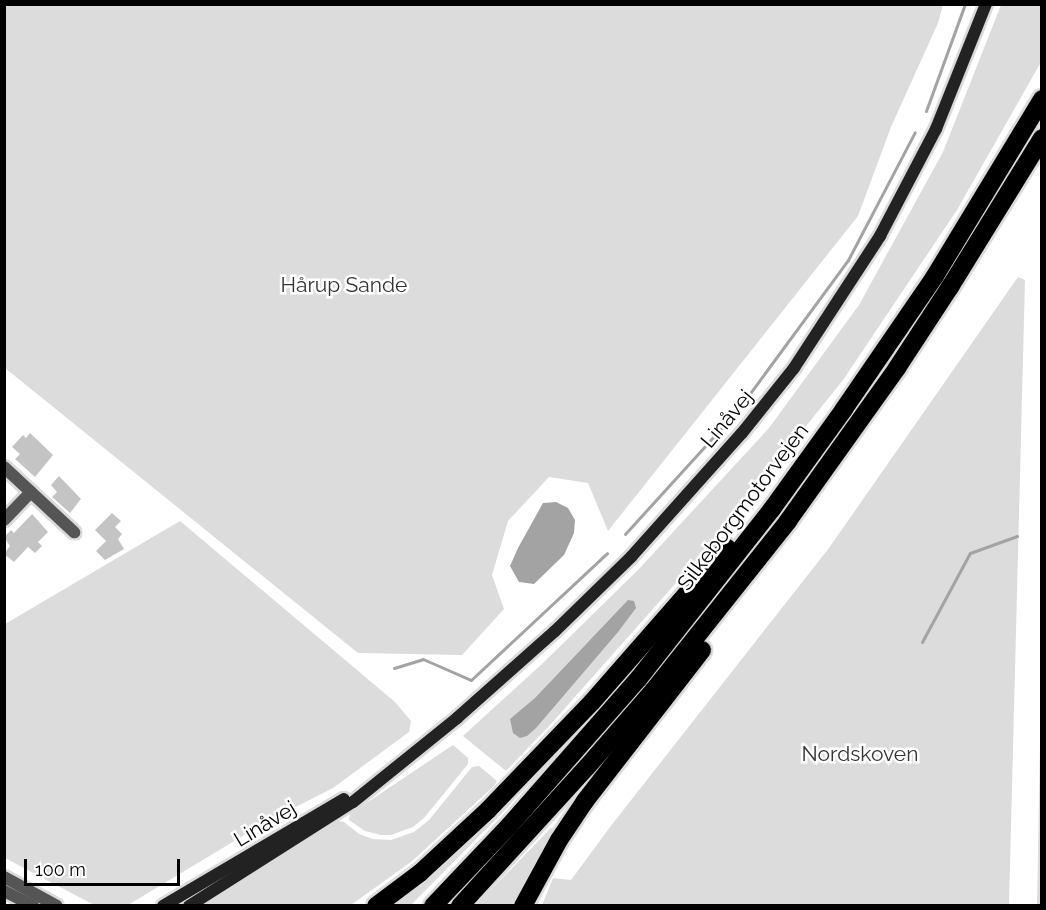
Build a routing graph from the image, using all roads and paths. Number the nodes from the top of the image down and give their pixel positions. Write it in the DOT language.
graph roads {
  1 [pos="986,4"];
  2 [pos="1041,99"];
  3 [pos="1041,138"];
  4 [pos="882,390"];
  5 [pos="844,409"];
  6 [pos="4,467"];
  7 [pos="31,492"];
  8 [pos="4,520"];
  9 [pos="74,532"];
  10 [pos="386,774"];
  11 [pos="230,867"];
  12 [pos="4,877"];
  13 [pos="4,891"];
  14 [pos="4,899"];
  15 [pos="15,906"];
  16 [pos="33,906"];
  17 [pos="57,906"];
  18 [pos="163,906"];
  19 [pos="175,906"];
  20 [pos="189,906"];
  21 [pos="376,906"];
  22 [pos="433,906"];
  23 [pos="460,906"];
  24 [pos="523,906"];
  1 -- 10 [label="main road, Linåvej"];
  2 -- 5 [label="highway, Silkeborgmotorvejen"];
  3 -- 4 [label="highway, Silkeborgmotorvejen"];
  4 -- 23 [label="highway, Silkeborgmotorvejen"];
  4 -- 24 [label="highway"];
  5 -- 21 [label="highway"];
  5 -- 22 [label="highway, Silkeborgmotorvejen"];
  6 -- 7 [label="street"];
  7 -- 8 [label="street"];
  7 -- 9 [label="street"];
  10 -- 11 [label="main road, Linåvej"];
  10 -- 20 [label="main road, Linåvej"];
  11 -- 18 [label="main road, Linåvej"];
  11 -- 19 [label="main road"];
  12 -- 17 [label="street"];
  13 -- 16 [label="street"];
  14 -- 15 [label="street"];
}
